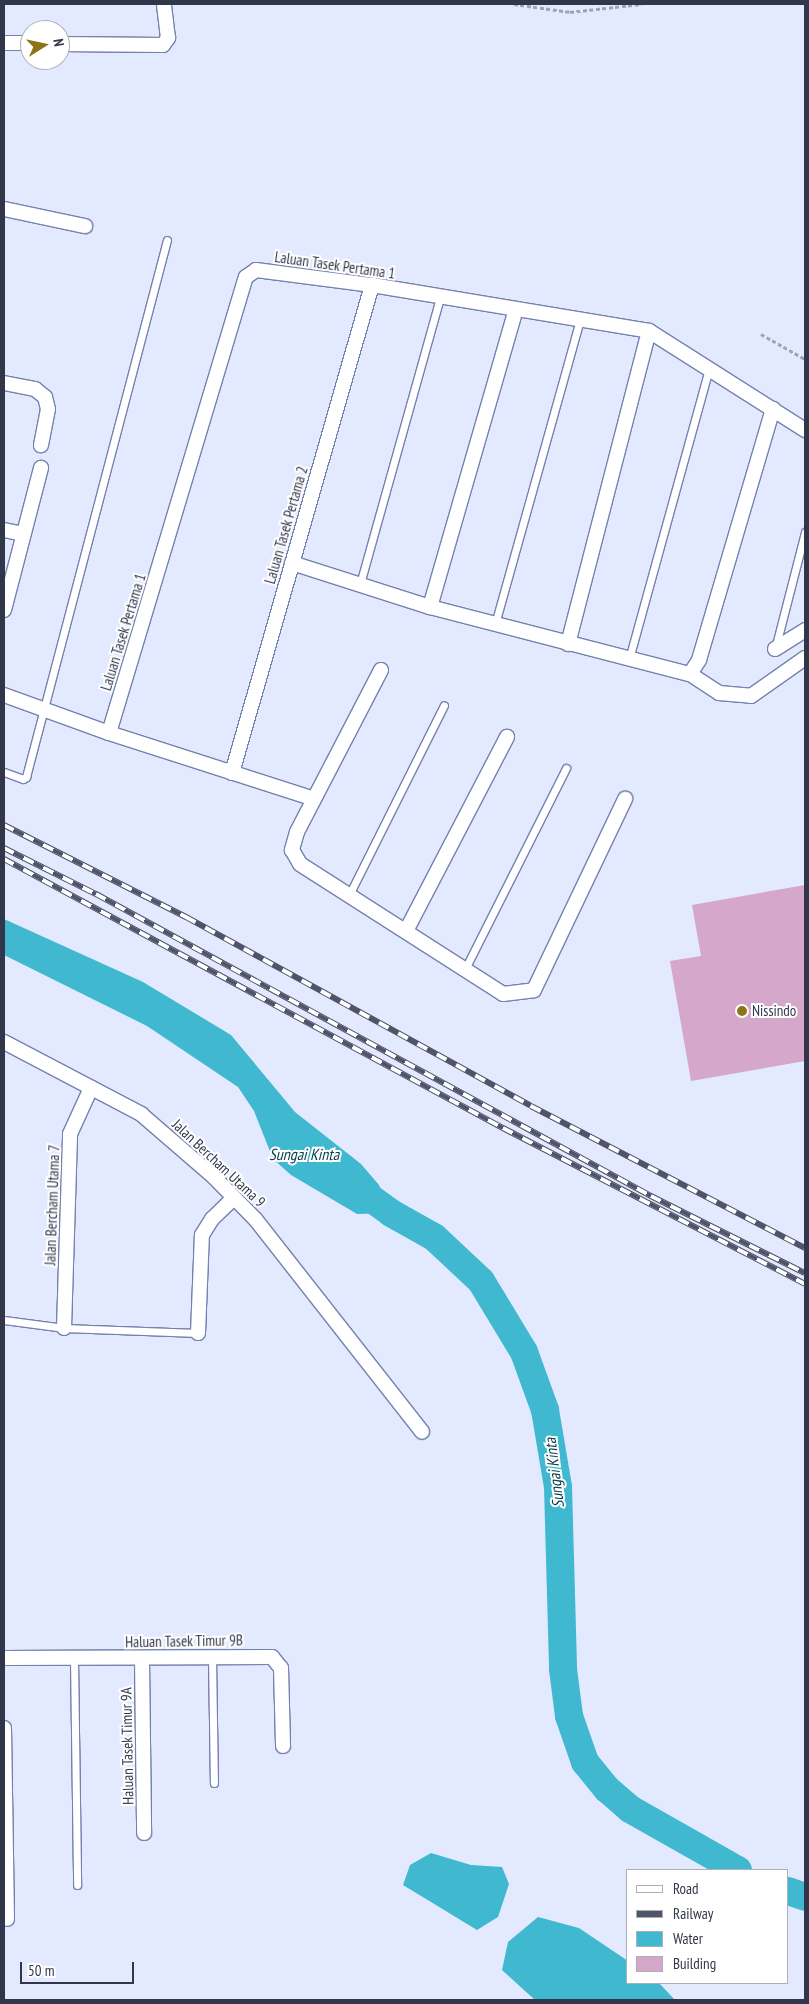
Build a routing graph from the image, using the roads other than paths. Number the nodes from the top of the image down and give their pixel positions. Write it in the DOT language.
graph roads {
  1 [pos="164,4"];
  2 [pos="4,43"];
  3 [pos="20,43"];
  4 [pos="70,44"];
  5 [pos="4,209"];
  6 [pos="85,226"];
  7 [pos="167,240"];
  8 [pos="372,285"];
  9 [pos="440,296"];
  10 [pos="516,309"];
  11 [pos="580,320"];
  12 [pos="648,331"];
  13 [pos="709,368"];
  14 [pos="4,382"];
  15 [pos="773,409"];
  16 [pos="805,430"];
  17 [pos="41,445"];
  18 [pos="41,468"];
  19 [pos="4,530"];
  20 [pos="805,532"];
  21 [pos="24,534"];
  22 [pos="292,563"];
  23 [pos="360,584"];
  24 [pos="430,607"];
  25 [pos="4,610"];
  26 [pos="495,624"];
  27 [pos="805,630"];
  28 [pos="568,644"];
  29 [pos="775,649"];
  30 [pos="805,658"];
  31 [pos="629,660"];
  32 [pos="381,670"];
  33 [pos="690,674"];
  34 [pos="4,695"];
  35 [pos="444,705"];
  36 [pos="44,710"];
  37 [pos="109,733"];
  38 [pos="508,737"];
  39 [pos="566,768"];
  40 [pos="4,772"];
  41 [pos="232,773"];
  42 [pos="314,799"];
  43 [pos="625,799"];
  44 [pos="348,895"];
  45 [pos="406,932"];
  46 [pos="465,969"];
  47 [pos="4,1042"];
  48 [pos="4,1049"];
  49 [pos="91,1088"];
  50 [pos="234,1198"];
  51 [pos="4,1320"];
  52 [pos="64,1328"];
  53 [pos="198,1333"];
  54 [pos="422,1432"];
  55 [pos="4,1658"];
  56 [pos="212,1658"];
  57 [pos="74,1659"];
  58 [pos="142,1659"];
  59 [pos="4,1728"];
  60 [pos="283,1746"];
  61 [pos="214,1783"];
  62 [pos="4,1801"];
  63 [pos="144,1833"];
  64 [pos="77,1885"];
  65 [pos="7,1919"];
  1 -- 4 [label="street"];
  2 -- 3 [label="street"];
  5 -- 6 [label="street"];
  7 -- 36 [label="lane"];
  8 -- 9 [label="street, Laluan Tasek Pertama 1"];
  8 -- 22 [label="street, Laluan Tasek Pertama 2"];
  8 -- 37 [label="street, Laluan Tasek Pertama 1"];
  9 -- 10 [label="street, Laluan Tasek Pertama 1"];
  9 -- 23 [label="lane"];
  10 -- 11 [label="street, Laluan Tasek Pertama 1"];
  10 -- 24 [label="street"];
  11 -- 12 [label="street, Laluan Tasek Pertama 1"];
  11 -- 26 [label="lane"];
  12 -- 13 [label="street, Laluan Tasek Pertama 1"];
  12 -- 28 [label="street"];
  13 -- 15 [label="street, Laluan Tasek Pertama 1"];
  13 -- 31 [label="lane"];
  14 -- 17 [label="street"];
  15 -- 16 [label="street, Laluan Tasek Pertama 1"];
  15 -- 33 [label="street"];
  18 -- 21 [label="street"];
  19 -- 21 [label="street"];
  20 -- 29 [label="lane"];
  21 -- 25 [label="street"];
  22 -- 23 [label="street"];
  22 -- 41 [label="street, Laluan Tasek Pertama 2"];
  23 -- 24 [label="street"];
  24 -- 26 [label="street"];
  26 -- 28 [label="street"];
  27 -- 29 [label="street"];
  28 -- 31 [label="street"];
  30 -- 33 [label="street"];
  31 -- 33 [label="street"];
  32 -- 42 [label="street"];
  34 -- 36 [label="street"];
  35 -- 44 [label="lane"];
  36 -- 37 [label="street"];
  36 -- 40 [label="lane"];
  37 -- 41 [label="street"];
  38 -- 45 [label="street"];
  39 -- 46 [label="lane"];
  41 -- 42 [label="street"];
  42 -- 44 [label="street"];
  43 -- 46 [label="street"];
  44 -- 45 [label="street"];
  45 -- 46 [label="street"];
  47 -- 48 [label="lane"];
  47 -- 49 [label="street, Jalan Bercham Utama 9"];
  49 -- 50 [label="street, Jalan Bercham Utama 9"];
  49 -- 52 [label="street, Jalan Bercham Utama 7"];
  50 -- 53 [label="street"];
  50 -- 54 [label="street, Jalan Bercham Utama 9"];
  51 -- 52 [label="lane"];
  52 -- 53 [label="lane"];
  55 -- 57 [label="street, Haluan Tasek Timur 9B"];
  56 -- 58 [label="street, Haluan Tasek Timur 9B"];
  56 -- 60 [label="street, Haluan Tasek Timur 9B"];
  56 -- 61 [label="lane"];
  57 -- 58 [label="street, Haluan Tasek Timur 9B"];
  57 -- 64 [label="lane"];
  58 -- 63 [label="street, Haluan Tasek Timur 9A"];
  59 -- 62 [label="street"];
  62 -- 65 [label="street"];
}
